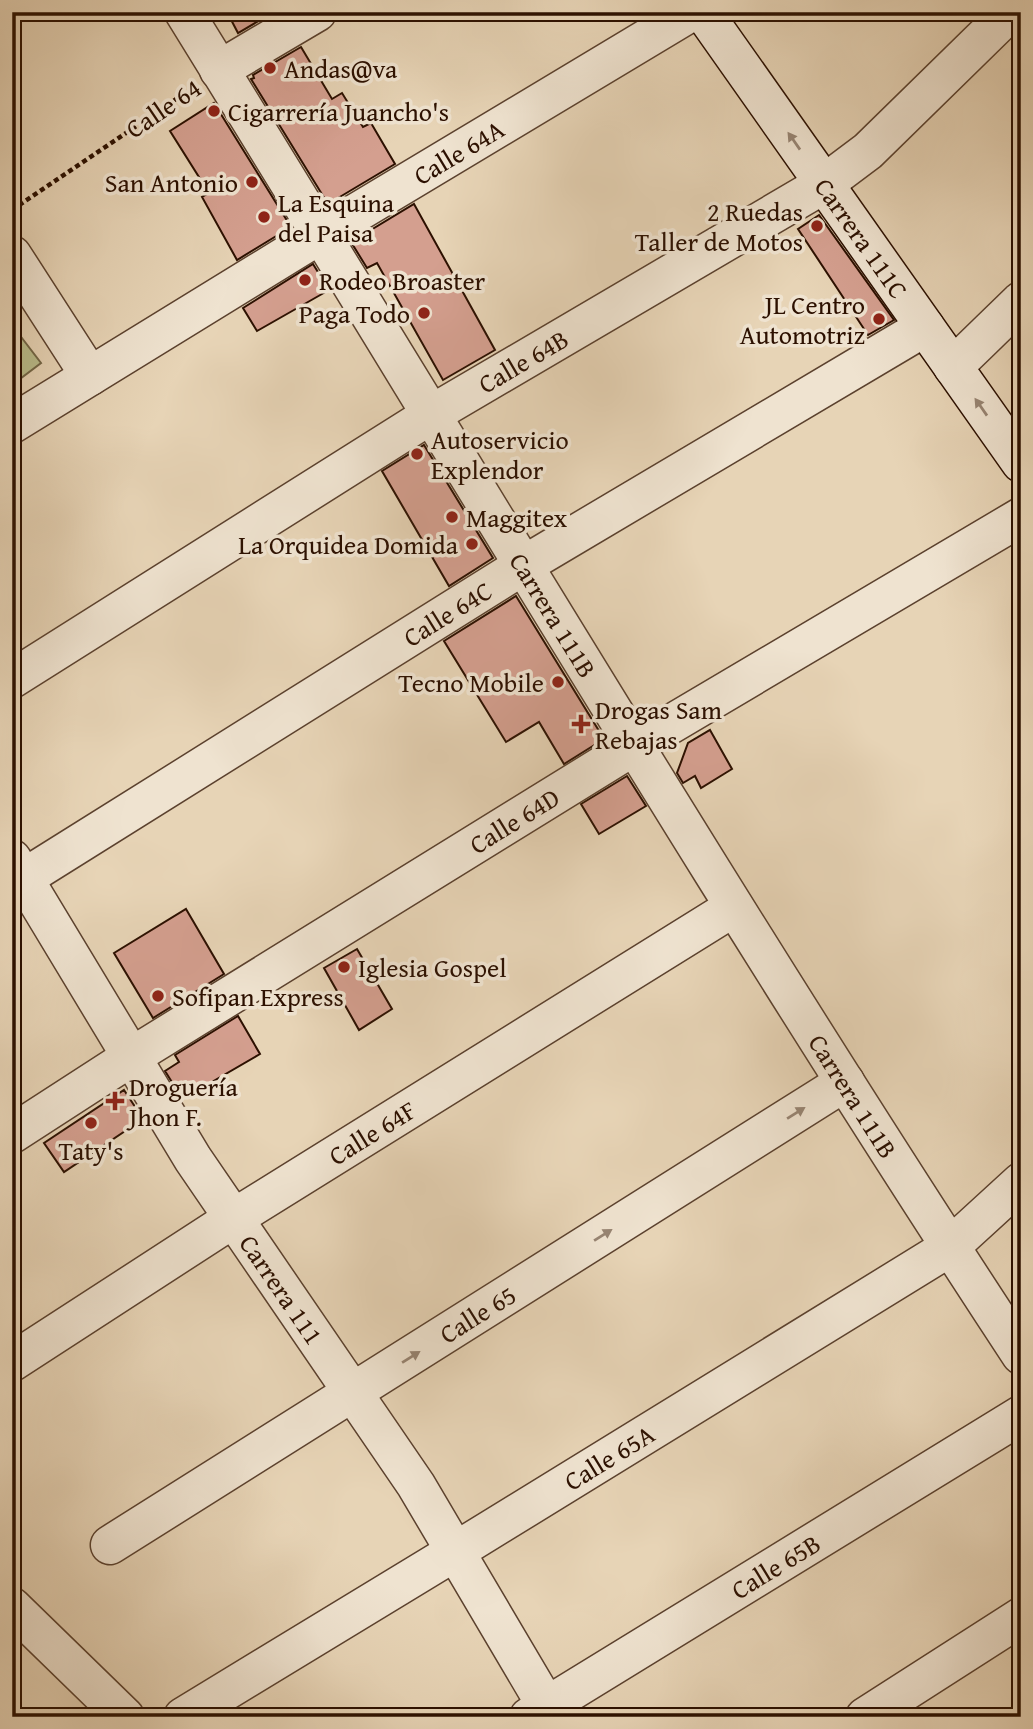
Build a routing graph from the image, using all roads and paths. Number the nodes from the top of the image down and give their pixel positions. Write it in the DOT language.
graph roads {
  1 [pos="184,12"];
  2 [pos="317,12"];
  3 [pos="691,12"];
  4 [pos="703,12"];
  5 [pos="1010,12"];
  6 [pos="219,70"];
  7 [pos="824,184"];
  8 [pos="12,210"];
  9 [pos="321,234"];
  10 [pos="12,255"];
  11 [pos="1021,301"];
  12 [pos="925,327"];
  13 [pos="953,367"];
  14 [pos="90,376"];
  15 [pos="432,414"];
  16 [pos="12,424"];
  17 [pos="1021,463"];
  18 [pos="1021,517"];
  19 [pos="524,565"];
  20 [pos="12,679"];
  21 [pos="634,746"];
  22 [pos="16,875"];
  23 [pos="734,907"];
  24 [pos="131,1057"];
  25 [pos="845,1082"];
  26 [pos="12,1134"];
  27 [pos="1021,1182"];
  28 [pos="234,1218"];
  29 [pos="950,1247"];
  30 [pos="1021,1355"];
  31 [pos="12,1362"];
  32 [pos="353,1393"];
  33 [pos="1021,1415"];
  34 [pos="110,1545"];
  35 [pos="456,1551"];
  36 [pos="12,1608"];
  37 [pos="1021,1618"];
  38 [pos="543,1713"];
  39 [pos="125,1717"];
  40 [pos="183,1717"];
  41 [pos="865,1717"];
  1 -- 6 [label="street, Carrera 111B"];
  2 -- 6 [label="street, Calle 64"];
  3 -- 9 [label="street, Calle 64A"];
  7 -- 4 [label="street, Carrera 111C, one-way"];
  5 -- 7 [label="street, Calle 64B"];
  6 -- 8 [label="path, Calle 64"];
  6 -- 9 [label="street, Carrera 111B"];
  7 -- 12 [label="street, Carrera 111C"];
  7 -- 15 [label="street, Calle 64B"];
  9 -- 14 [label="street, Calle 64A"];
  9 -- 15 [label="street, Carrera 111B"];
  10 -- 14 [label="street"];
  11 -- 13 [label="street"];
  12 -- 13 [label="street, Carrera 111C"];
  12 -- 19 [label="street, Calle 64C"];
  17 -- 13 [label="street, Carrera 111C, one-way"];
  14 -- 16 [label="street, Calle 64A"];
  15 -- 19 [label="street, Carrera 111B"];
  15 -- 20 [label="street, Calle 64B"];
  18 -- 21 [label="street, Calle 64D"];
  19 -- 21 [label="street, Carrera 111B"];
  19 -- 22 [label="street, Calle 64C"];
  21 -- 23 [label="street, Carrera 111B"];
  21 -- 24 [label="street, Calle 64D"];
  22 -- 24 [label="street, Carrera 111"];
  23 -- 25 [label="street, Carrera 111B"];
  23 -- 28 [label="street, Calle 64F"];
  24 -- 26 [label="street, Calle 64D"];
  24 -- 28 [label="street, Carrera 111"];
  25 -- 29 [label="street, Carrera 111B"];
  32 -- 25 [label="street, Calle 65, one-way"];
  27 -- 29 [label="street, Calle 65A"];
  28 -- 31 [label="street, Calle 64F"];
  28 -- 32 [label="street, Carrera 111"];
  29 -- 30 [label="street, Carrera 111B"];
  29 -- 35 [label="street, Calle 65A"];
  32 -- 34 [label="street, Calle 65"];
  32 -- 35 [label="street, Carrera 111"];
  33 -- 38 [label="street, Calle 65B"];
  35 -- 38 [label="street, Carrera 111"];
  35 -- 40 [label="street, Calle 65A"];
  36 -- 39 [label="street"];
  37 -- 41 [label="street"];
}
